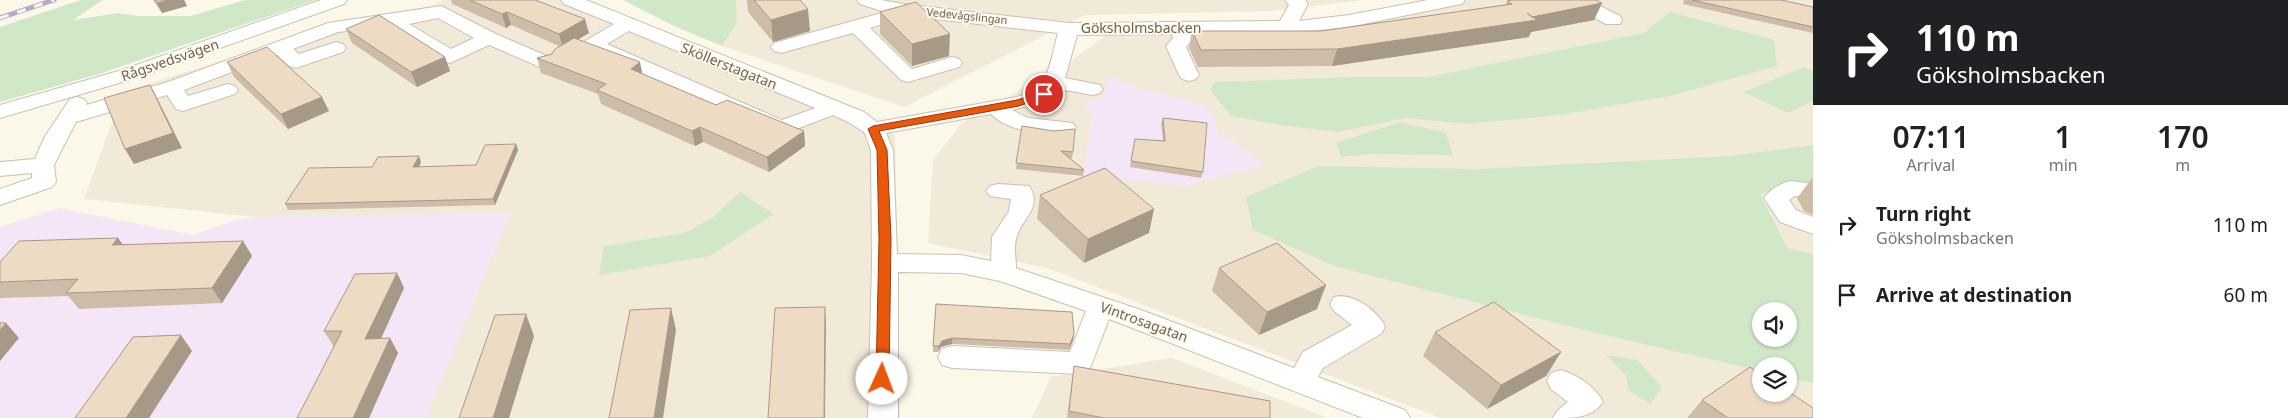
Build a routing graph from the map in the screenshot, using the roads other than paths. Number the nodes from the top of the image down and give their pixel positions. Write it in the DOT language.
graph roads {
  1 [pos="338,0"];
  2 [pos="570,0"];
  3 [pos="866,0"];
  4 [pos="1294,0"];
  5 [pos="1456,0"];
  6 [pos="1574,0"];
  7 [pos="1406,4"];
  8 [pos="903,10"];
  9 [pos="398,20"];
  10 [pos="1613,20"];
  11 [pos="628,24"];
  12 [pos="857,26"];
  13 [pos="1180,27"];
  14 [pos="1069,28"];
  15 [pos="1292,28"];
  16 [pos="490,38"];
  17 [pos="280,47"];
  18 [pos="336,48"];
  19 [pos="781,48"];
  20 [pos="547,63"];
  21 [pos="952,63"];
  22 [pos="1189,75"];
  23 [pos="1054,82"];
  24 [pos="172,87"];
  25 [pos="80,89"];
  26 [pos="1093,89"];
  27 [pos="228,90"];
  28 [pos="996,107"];
  29 [pos="831,108"];
  30 [pos="0,112"];
  31 [pos="69,116"];
  32 [pos="1065,128"];
  33 [pos="873,129"];
  34 [pos="0,169"];
  35 [pos="44,174"];
  36 [pos="998,191"];
  37 [pos="1813,191"];
  38 [pos="0,197"];
  39 [pos="1813,226"];
  40 [pos="885,263"];
  41 [pos="1004,272"];
  42 [pos="1343,304"];
  43 [pos="1101,306"];
  44 [pos="952,357"];
  45 [pos="1561,381"];
  46 [pos="1300,382"];
  47 [pos="883,418"];
  48 [pos="1395,418"];
  49 [pos="1568,418"];
  1 -- 25 [label="street, Rågsvedsvägen"];
  2 -- 11 [label="street, Sköllerstagatan"];
  3 -- 8 [label="street, Vedevågslingan"];
  4 -- 15 [label="street"];
  5 -- 7 [label="street, Göksholmsbacken"];
  6 -- 10 [label="street"];
  7 -- 15 [label="street, Göksholmsbacken"];
  8 -- 12 [label="street"];
  8 -- 14 [label="street, Vedevågslingan"];
  9 -- 16 [label="street"];
  9 -- 16 [label="street"];
  9 -- 17 [label="street"];
  11 -- 29 [label="street, Sköllerstagatan"];
  11 -- 29 [label="lane"];
  12 -- 19 [label="street"];
  12 -- 21 [label="street"];
  13 -- 14 [label="street, Göksholmsbacken"];
  13 -- 15 [label="street, Göksholmsbacken"];
  13 -- 22 [label="street"];
  14 -- 23 [label="street, Göksholmsbacken"];
  16 -- 20 [label="street"];
  17 -- 18 [label="street"];
  17 -- 24 [label="street"];
  23 -- 26 [label="street"];
  23 -- 28 [label="street"];
  24 -- 27 [label="street"];
  24 -- 31 [label="street"];
  25 -- 30 [label="street, Rågsvedsvägen"];
  25 -- 31 [label="street"];
  28 -- 32 [label="street"];
  28 -- 33 [label="street"];
  29 -- 33 [label="street, Sköllerstagatan"];
  31 -- 35 [label="street"];
  33 -- 40 [label="street"];
  34 -- 35 [label="street"];
  35 -- 38 [label="street"];
  36 -- 41 [label="street"];
  37 -- 39 [label="street"];
  40 -- 41 [label="street, Vintrosagatan"];
  40 -- 47 [label="street"];
  41 -- 43 [label="street, Vintrosagatan"];
  42 -- 46 [label="street"];
  43 -- 44 [label="street"];
  43 -- 46 [label="street, Vintrosagatan"];
  45 -- 49 [label="street"];
  46 -- 48 [label="street, Vintrosagatan"];
}
